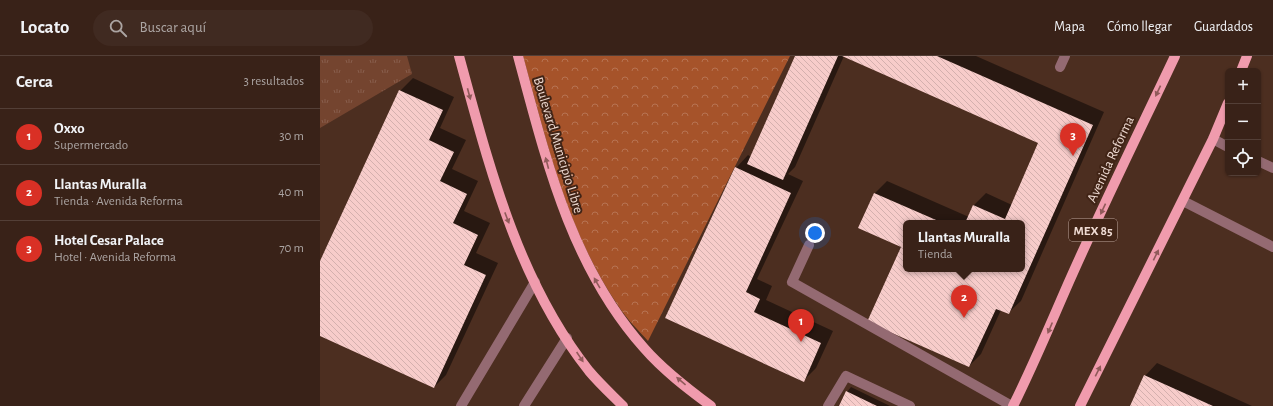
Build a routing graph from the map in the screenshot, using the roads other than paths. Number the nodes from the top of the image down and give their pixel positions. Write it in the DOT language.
graph roads {
  1 [pos="459,56"];
  2 [pos="518,56"];
  3 [pos="1065,56"];
  4 [pos="1175,56"];
  5 [pos="1247,56"];
  6 [pos="1060,68"];
  7 [pos="1242,68"];
  8 [pos="1228,104"];
  9 [pos="1213,139"];
  10 [pos="1225,145"];
  11 [pos="1261,162"];
  12 [pos="1273,168"];
  13 [pos="1183,201"];
  14 [pos="809,245"];
  15 [pos="1273,247"];
  16 [pos="535,282"];
  17 [pos="567,338"];
  18 [pos="461,406"];
  19 [pos="524,406"];
  20 [pos="623,406"];
  21 [pos="711,406"];
  22 [pos="828,406"];
  23 [pos="910,406"];
  24 [pos="1013,406"];
  25 [pos="1080,406"];
  1 -- 16 [label="main road, one-way"];
  21 -- 2 [label="main road, Boulevard Municipio Libre, one-way"];
  3 -- 6 [label="lane"];
  4 -- 24 [label="main road, Avenida Reforma / MEX 85, one-way"];
  5 -- 7 [label="main road"];
  8 -- 9 [label="main road"];
  9 -- 10 [label="lane"];
  9 -- 13 [label="main road"];
  11 -- 12 [label="lane"];
  13 -- 15 [label="lane"];
  25 -- 13 [label="main road, one-way"];
  14 -- 24 [label="lane"];
  16 -- 17 [label="main road"];
  16 -- 18 [label="lane"];
  17 -- 19 [label="lane"];
  17 -- 20 [label="main road, one-way"];
  22 -- 23 [label="lane"];
}
